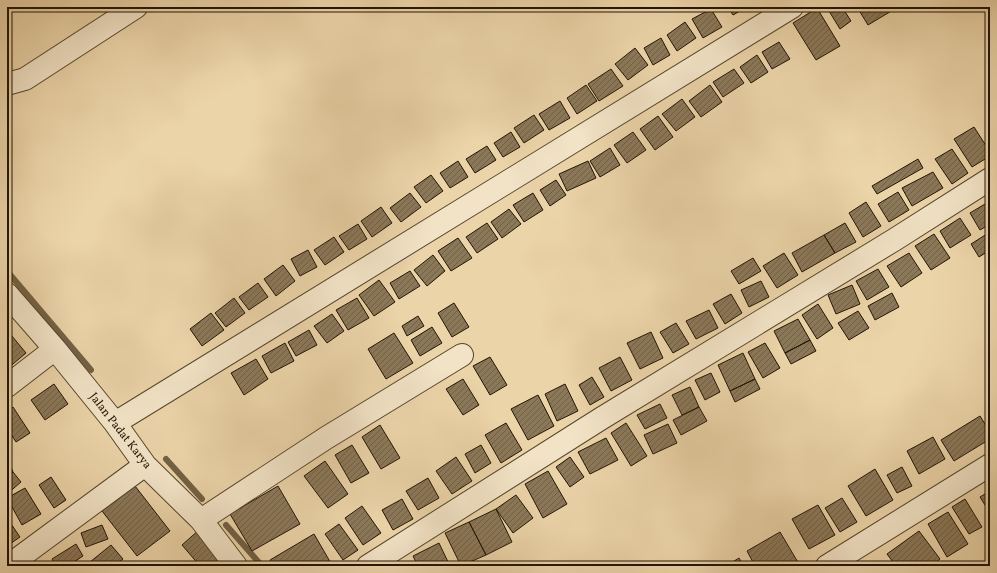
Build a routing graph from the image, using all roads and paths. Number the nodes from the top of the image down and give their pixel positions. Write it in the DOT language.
graph roads {
  1 [pos="136,7"];
  2 [pos="792,7"];
  3 [pos="7,84"];
  4 [pos="990,180"];
  5 [pos="7,294"];
  6 [pos="55,349"];
  7 [pos="462,355"];
  8 [pos="7,386"];
  9 [pos="115,423"];
  10 [pos="145,465"];
  11 [pos="990,465"];
  12 [pos="201,520"];
  13 [pos="8,566"];
  14 [pos="236,566"];
  15 [pos="368,566"];
  16 [pos="827,566"];
  1 -- 3 [label="street"];
  2 -- 9 [label="street"];
  4 -- 15 [label="street"];
  5 -- 6 [label="street, Jalan Padat Karya"];
  6 -- 8 [label="street"];
  6 -- 9 [label="street, Jalan Padat Karya"];
  7 -- 12 [label="street"];
  9 -- 10 [label="street, Jalan Padat Karya"];
  10 -- 12 [label="street, Jalan Padat Karya"];
  10 -- 13 [label="street"];
  11 -- 16 [label="street"];
  12 -- 14 [label="street, Jalan Padat Karya"];
}
